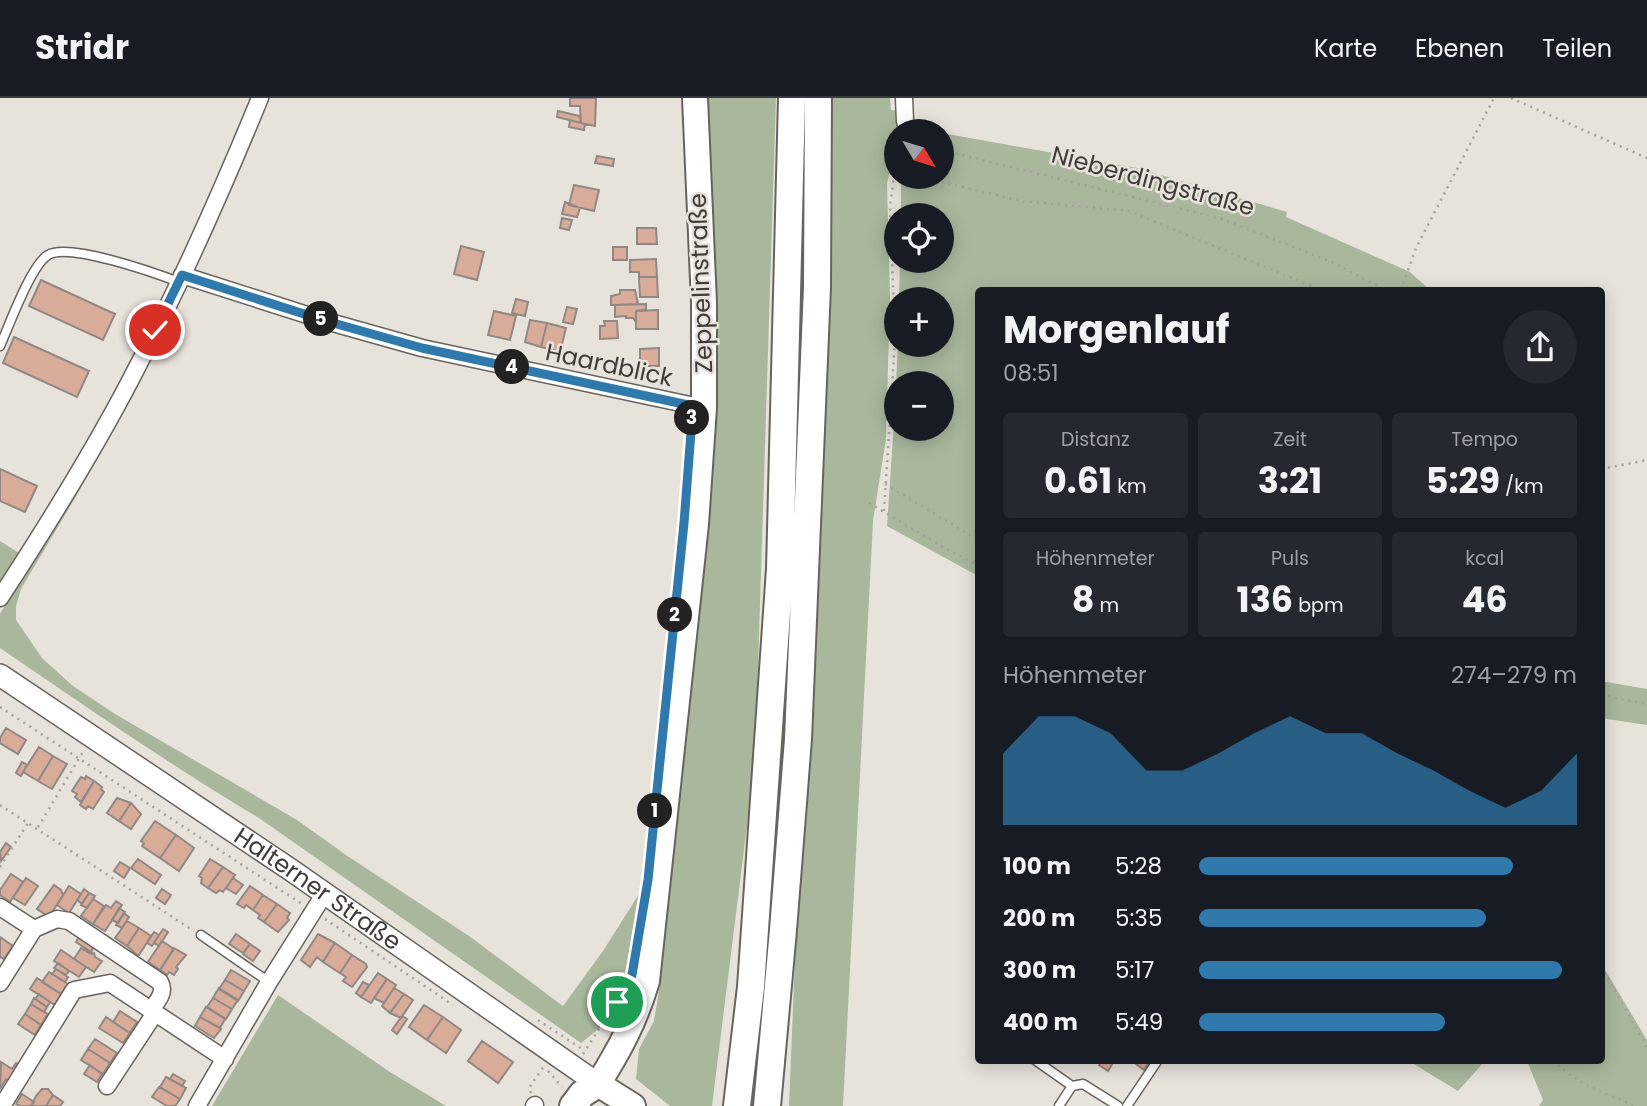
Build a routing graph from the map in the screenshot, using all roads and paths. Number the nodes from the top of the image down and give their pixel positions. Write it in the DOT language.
graph roads {
  1 [pos="260,98"];
  2 [pos="695,98"];
  3 [pos="792,98"];
  4 [pos="818,98"];
  5 [pos="904,98"];
  6 [pos="1494,98"];
  7 [pos="1511,98"];
  8 [pos="907,119"];
  9 [pos="954,153"];
  10 [pos="1647,158"];
  11 [pos="954,185"];
  12 [pos="892,189"];
  13 [pos="180,278"];
  14 [pos="1314,287"];
  15 [pos="1379,287"];
  16 [pos="1402,287"];
  17 [pos="0,346"];
  18 [pos="704,408"];
  19 [pos="1647,460"];
  20 [pos="1605,468"];
  21 [pos="886,484"];
  22 [pos="869,503"];
  23 [pos="884,511"];
  24 [pos="975,538"];
  25 [pos="975,563"];
  26 [pos="0,598"];
  27 [pos="0,675"];
  28 [pos="1605,696"];
  29 [pos="1647,704"];
  30 [pos="0,707"];
  31 [pos="93,736"];
  32 [pos="80,757"];
  33 [pos="0,805"];
  34 [pos="28,823"];
  35 [pos="37,828"];
  36 [pos="0,867"];
  37 [pos="319,902"];
  38 [pos="0,907"];
  39 [pos="34,929"];
  40 [pos="201,935"];
  41 [pos="125,959"];
  42 [pos="1605,973"];
  43 [pos="269,982"];
  44 [pos="110,983"];
  45 [pos="0,984"];
  46 [pos="627,984"];
  47 [pos="153,1012"];
  48 [pos="463,1012"];
  49 [pos="1647,1047"];
  50 [pos="225,1059"];
  51 [pos="1041,1064"];
  52 [pos="1155,1064"];
  53 [pos="1557,1064"];
  54 [pos="574,1068"];
  55 [pos="107,1086"];
  56 [pos="1072,1086"];
  57 [pos="595,1095"];
  58 [pos="736,1104"];
  59 [pos="2,1106"];
  60 [pos="197,1106"];
  61 [pos="535,1106"];
  62 [pos="573,1106"];
  63 [pos="632,1106"];
  64 [pos="767,1106"];
  65 [pos="1059,1106"];
  66 [pos="1118,1106"];
  67 [pos="1127,1106"];
  68 [pos="1635,1106"];
  1 -- 13 [label="street"];
  2 -- 18 [label="main road, Zeppelinstraße"];
  3 -- 58 [label="highway"];
  4 -- 64 [label="highway"];
  5 -- 8 [label="street"];
  6 -- 16 [label="path"];
  7 -- 10 [label="path"];
  9 -- 15 [label="path, Nieberdingstraße"];
  11 -- 14 [label="path"];
  12 -- 21 [label="path"];
  13 -- 17 [label="lane"];
  13 -- 18 [label="street, Haardblick"];
  13 -- 26 [label="street"];
  18 -- 57 [label="main road, Zeppelinstraße"];
  19 -- 20 [label="path"];
  21 -- 23 [label="path"];
  21 -- 24 [label="path"];
  22 -- 23 [label="path"];
  23 -- 25 [label="path"];
  27 -- 31 [label="main road, Halterner Straße"];
  28 -- 29 [label="path"];
  30 -- 32 [label="path"];
  31 -- 32 [label="path"];
  31 -- 37 [label="main road, Halterner Straße"];
  32 -- 35 [label="path"];
  32 -- 37 [label="path"];
  33 -- 34 [label="path"];
  34 -- 35 [label="path"];
  34 -- 36 [label="path"];
  35 -- 40 [label="path"];
  37 -- 43 [label="street"];
  37 -- 48 [label="path"];
  37 -- 54 [label="main road, Halterner Straße"];
  38 -- 39 [label="street"];
  39 -- 41 [label="street"];
  39 -- 45 [label="street"];
  40 -- 43 [label="lane"];
  41 -- 44 [label="street"];
  41 -- 47 [label="street"];
  42 -- 49 [label="path"];
  43 -- 50 [label="street"];
  44 -- 47 [label="street"];
  44 -- 59 [label="street"];
  46 -- 54 [label="path"];
  47 -- 50 [label="street"];
  47 -- 55 [label="street"];
  50 -- 60 [label="street"];
  51 -- 56 [label="lane"];
  52 -- 67 [label="lane"];
  53 -- 68 [label="path"];
  54 -- 57 [label="main road, Halterner Straße"];
  54 -- 61 [label="path"];
  56 -- 65 [label="lane"];
  56 -- 66 [label="lane"];
  57 -- 62 [label="highway"];
  57 -- 63 [label="main road, Halterner Straße"];
}
